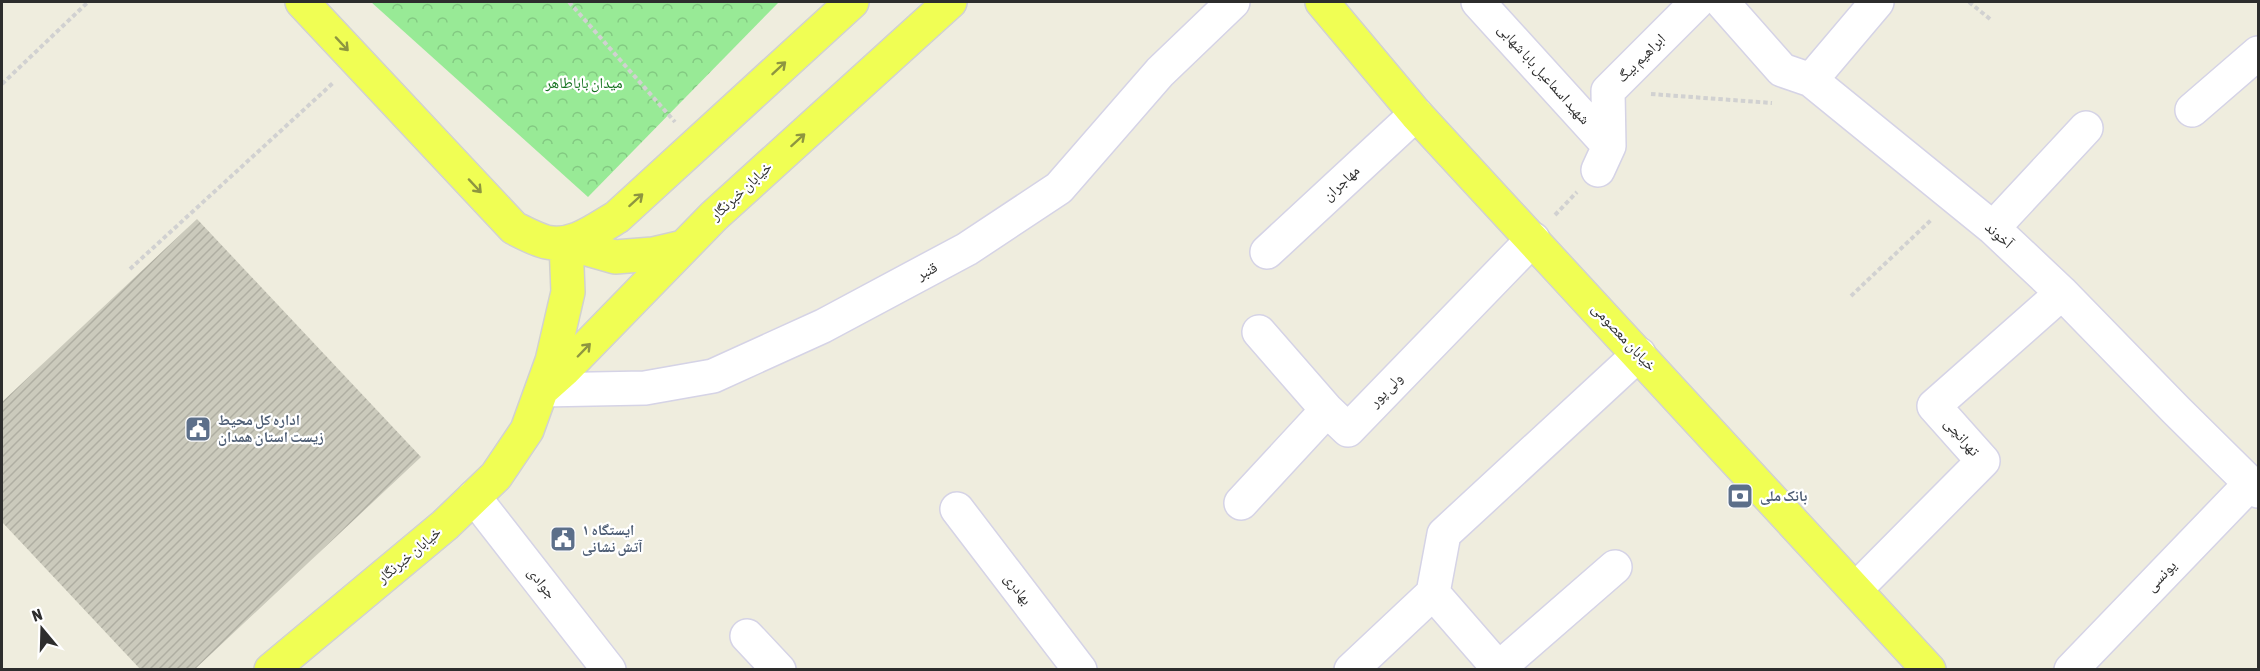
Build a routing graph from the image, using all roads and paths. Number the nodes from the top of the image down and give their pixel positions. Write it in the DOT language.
graph roads {
  1 [pos="88,2"];
  2 [pos="302,2"];
  3 [pos="569,2"];
  4 [pos="852,2"];
  5 [pos="950,2"];
  6 [pos="1233,2"];
  7 [pos="1322,2"];
  8 [pos="1478,2"];
  9 [pos="1697,2"];
  10 [pos="1722,2"];
  11 [pos="1877,2"];
  12 [pos="1969,2"];
  13 [pos="1990,20"];
  14 [pos="2259,53"];
  15 [pos="357,61"];
  16 [pos="1811,80"];
  17 [pos="2,84"];
  18 [pos="1608,91"];
  19 [pos="1775,104"];
  20 [pos="2192,110"];
  21 [pos="1416,114"];
  22 [pos="2086,128"];
  23 [pos="696,145"];
  24 [pos="1603,158"];
  25 [pos="1953,198"];
  26 [pos="1993,228"];
  27 [pos="1533,239"];
  28 [pos="566,243"];
  29 [pos="683,247"];
  30 [pos="1267,252"];
  31 [pos="130,269"];
  32 [pos="2062,293"];
  33 [pos="1851,296"];
  34 [pos="1259,332"];
  35 [pos="1639,354"];
  36 [pos="542,390"];
  37 [pos="1327,410"];
  38 [pos="2255,487"];
  39 [pos="474,497"];
  40 [pos="1241,503"];
  41 [pos="957,509"];
  42 [pos="1615,567"];
  43 [pos="1856,589"];
  44 [pos="1433,593"];
  45 [pos="747,636"];
  46 [pos="271,669"];
  47 [pos="609,669"];
  48 [pos="779,669"];
  49 [pos="1080,669"];
  50 [pos="1351,669"];
  51 [pos="1499,669"];
  52 [pos="1929,669"];
  53 [pos="2071,669"];
  1 -- 17 [label="path"];
  2 -- 15 [label="main road, one-way"];
  3 -- 23 [label="path"];
  23 -- 4 [label="main road, one-way"];
  29 -- 5 [label="main road, خیابان خبرنگار, one-way"];
  6 -- 36 [label="street, قنبر"];
  7 -- 21 [label="main road, خیابان معصومی"];
  8 -- 24 [label="street, شهید اسماعیل بابا شهابی"];
  9 -- 18 [label="street, ابراهیم بیگ"];
  10 -- 16 [label="street, آخوند"];
  11 -- 16 [label="street"];
  12 -- 13 [label="path"];
  14 -- 20 [label="street"];
  15 -- 28 [label="main road, one-way"];
  15 -- 31 [label="path"];
  16 -- 25 [label="street, آخوند"];
  18 -- 19 [label="path"];
  18 -- 24 [label="street, ابراهیم بیگ"];
  21 -- 27 [label="main road, خیابان معصومی"];
  21 -- 30 [label="street, مهاجران"];
  22 -- 26 [label="street"];
  28 -- 23 [label="main road, one-way"];
  24 -- 27 [label="path"];
  25 -- 26 [label="street, آخوند"];
  25 -- 33 [label="path"];
  26 -- 32 [label="street, آخوند"];
  27 -- 35 [label="main road, خیابان معصومی"];
  27 -- 37 [label="street, ولی پور"];
  28 -- 29 [label="main road"];
  28 -- 36 [label="main road, خیابان خبرنگار"];
  36 -- 29 [label="main road, خیابان خبرنگار, one-way"];
  32 -- 38 [label="street, آخوند"];
  32 -- 43 [label="street, تهرانچی"];
  34 -- 37 [label="street"];
  35 -- 43 [label="main road, خیابان معصومی"];
  35 -- 44 [label="street"];
  36 -- 39 [label="main road, خیابان خبرنگار"];
  37 -- 40 [label="street"];
  38 -- 53 [label="street, یونسی"];
  39 -- 46 [label="main road, خیابان خبرنگار"];
  39 -- 47 [label="street, جوادی"];
  41 -- 49 [label="street, بهادری"];
  42 -- 51 [label="street"];
  43 -- 52 [label="main road, خیابان معصومی"];
  44 -- 50 [label="street"];
  44 -- 51 [label="street"];
  45 -- 48 [label="street"];
}
